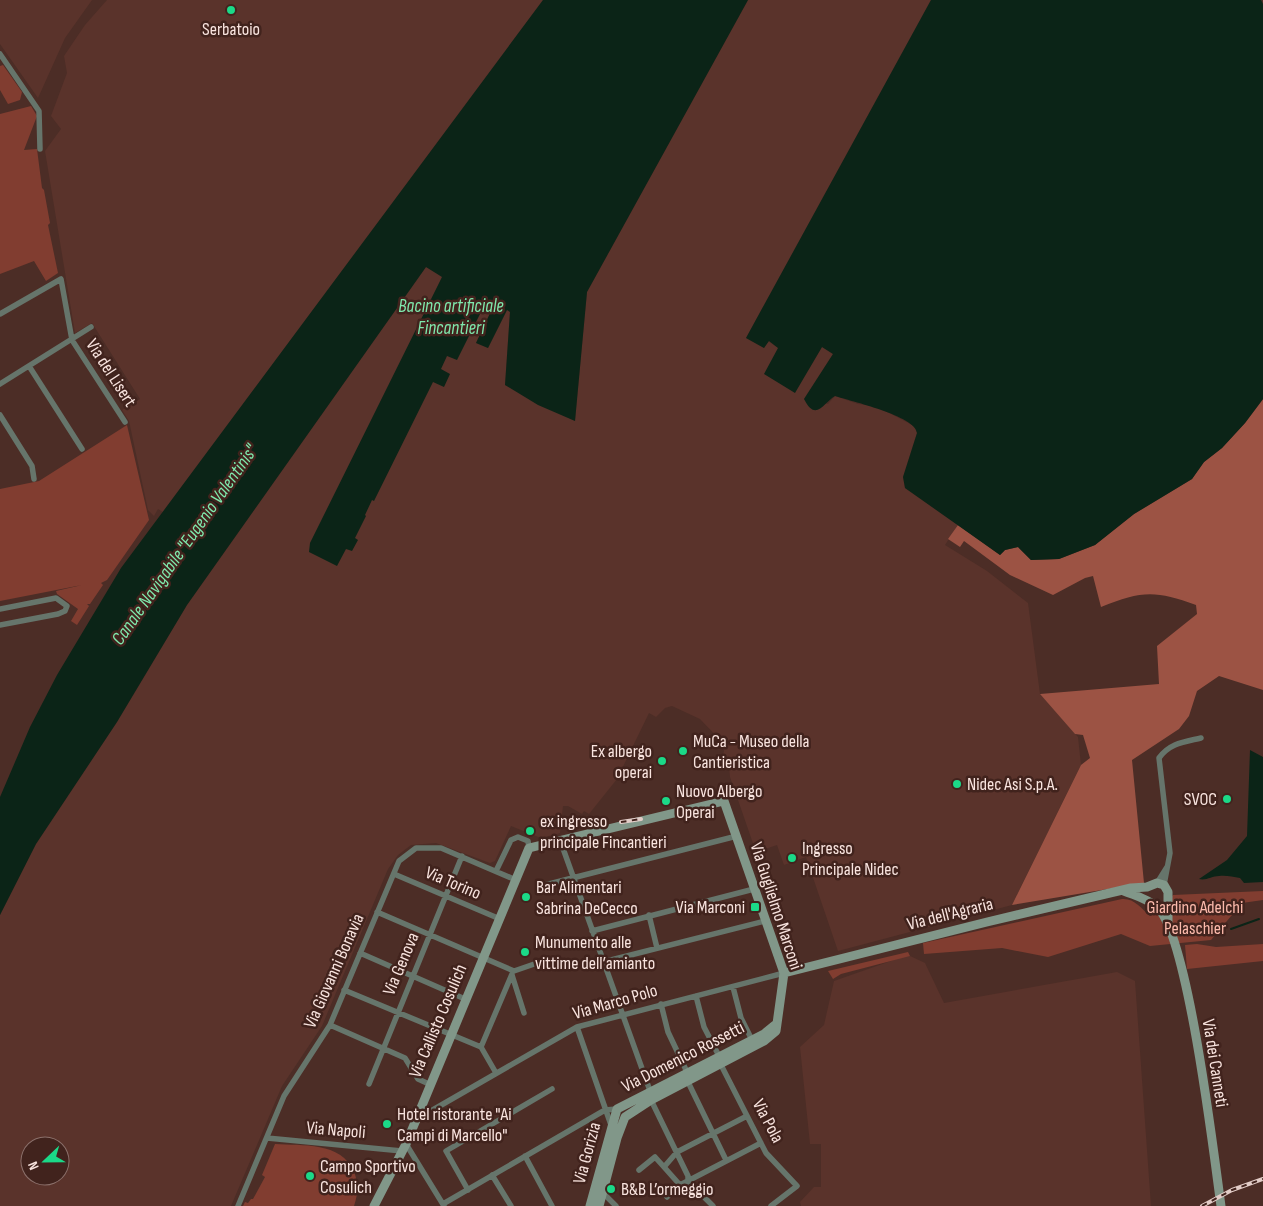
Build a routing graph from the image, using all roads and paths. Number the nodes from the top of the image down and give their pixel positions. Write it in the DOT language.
graph roads {
  1 [pos="0,54"];
  2 [pos="40,149"];
  3 [pos="0,314"];
  4 [pos="91,327"];
  5 [pos="72,340"];
  6 [pos="29,366"];
  7 [pos="1,382"];
  8 [pos="0,415"];
  9 [pos="125,422"];
  10 [pos="82,449"];
  11 [pos="34,479"];
  12 [pos="0,609"];
  13 [pos="0,625"];
  14 [pos="1201,738"];
  15 [pos="737,836"];
  16 [pos="560,840"];
  17 [pos="529,848"];
  18 [pos="462,856"];
  19 [pos="496,871"];
  20 [pos="394,874"];
  21 [pos="572,877"];
  22 [pos="516,880"];
  23 [pos="1160,884"];
  24 [pos="544,885"];
  25 [pos="1147,886"];
  26 [pos="754,889"];
  27 [pos="1124,890"];
  28 [pos="446,896"];
  29 [pos="1168,902"];
  30 [pos="1152,905"];
  31 [pos="377,912"];
  32 [pos="649,915"];
  33 [pos="500,919"];
  34 [pos="765,921"];
  35 [pos="1168,927"];
  36 [pos="592,931"];
  37 [pos="429,935"];
  38 [pos="657,948"];
  39 [pos="360,953"];
  40 [pos="483,958"];
  41 [pos="543,961"];
  42 [pos="603,962"];
  43 [pos="513,973"];
  44 [pos="784,974"];
  45 [pos="412,975"];
  46 [pos="733,987"];
  47 [pos="344,990"];
  48 [pos="696,996"];
  49 [pos="465,999"];
  50 [pos="661,1004"];
  51 [pos="397,1012"];
  52 [pos="524,1013"];
  53 [pos="622,1014"];
  54 [pos="777,1023"];
  55 [pos="330,1025"];
  56 [pos="577,1027"];
  57 [pos="450,1035"];
  58 [pos="752,1040"];
  59 [pos="481,1047"];
  60 [pos="382,1048"];
  61 [pos="719,1059"];
  62 [pos="687,1072"];
  63 [pos="496,1073"];
  64 [pos="688,1082"];
  65 [pos="369,1084"];
  66 [pos="429,1084"];
  67 [pos="552,1089"];
  68 [pos="651,1096"];
  69 [pos="605,1110"];
  70 [pos="617,1110"];
  71 [pos="747,1116"];
  72 [pos="625,1117"];
  73 [pos="415,1120"];
  74 [pos="611,1125"];
  75 [pos="712,1134"];
  76 [pos="267,1138"];
  77 [pos="761,1143"];
  78 [pos="404,1148"];
  79 [pos="677,1152"];
  80 [pos="525,1156"];
  81 [pos="726,1160"];
  82 [pos="664,1167"];
  83 [pos="639,1170"];
  84 [pos="492,1175"];
  85 [pos="688,1181"];
  86 [pos="680,1185"];
  87 [pos="468,1190"];
  88 [pos="602,1192"];
  89 [pos="667,1197"];
  90 [pos="443,1205"];
  91 [pos="238,1206"];
  92 [pos="374,1206"];
  93 [pos="511,1206"];
  94 [pos="552,1206"];
  95 [pos="590,1206"];
  96 [pos="599,1206"];
  97 [pos="616,1206"];
  98 [pos="713,1206"];
  99 [pos="771,1206"];
  100 [pos="1220,1206"];
  1 -- 2 [label="street"];
  3 -- 5 [label="street"];
  4 -- 5 [label="street"];
  5 -- 6 [label="street"];
  5 -- 9 [label="street, Via del Lisert"];
  6 -- 7 [label="street"];
  6 -- 10 [label="street"];
  8 -- 11 [label="street"];
  12 -- 13 [label="street"];
  14 -- 23 [label="street"];
  15 -- 16 [label="street, Via Guglielmo Marconi"];
  15 -- 21 [label="street"];
  15 -- 26 [label="street, Via Guglielmo Marconi"];
  16 -- 17 [label="street"];
  16 -- 21 [label="street"];
  17 -- 19 [label="street"];
  17 -- 22 [label="street, Via Callisto Cosulich"];
  18 -- 19 [label="street, Via Giovanni Bonavia"];
  18 -- 20 [label="street, Via Giovanni Bonavia"];
  18 -- 28 [label="street, Via Genova"];
  19 -- 22 [label="street, Via Giovanni Bonavia"];
  20 -- 28 [label="street, Via Torino"];
  20 -- 31 [label="street, Via Giovanni Bonavia"];
  21 -- 24 [label="street"];
  21 -- 36 [label="street"];
  22 -- 33 [label="street, Via Callisto Cosulich"];
  23 -- 25 [label="street, Via dell'Agraria"];
  23 -- 29 [label="street"];
  25 -- 27 [label="street, Via dell'Agraria"];
  25 -- 30 [label="street"];
  26 -- 32 [label="street"];
  26 -- 34 [label="street, Via Guglielmo Marconi"];
  27 -- 30 [label="street"];
  27 -- 44 [label="street, Via dell'Agraria"];
  28 -- 33 [label="street, Via Torino"];
  28 -- 37 [label="street, Via Genova"];
  29 -- 30 [label="street"];
  29 -- 35 [label="street, Via dei Canneti"];
  30 -- 35 [label="street, Via dei Canneti"];
  31 -- 37 [label="street"];
  31 -- 39 [label="street, Via Giovanni Bonavia"];
  32 -- 36 [label="street"];
  32 -- 38 [label="street"];
  33 -- 40 [label="street, Via Callisto Cosulich"];
  34 -- 38 [label="street"];
  34 -- 44 [label="street, Via Guglielmo Marconi"];
  35 -- 100 [label="street, Via dei Canneti"];
  36 -- 42 [label="street"];
  37 -- 40 [label="street"];
  37 -- 45 [label="street, Via Genova"];
  38 -- 42 [label="street"];
  39 -- 45 [label="street"];
  39 -- 47 [label="street, Via Giovanni Bonavia"];
  40 -- 43 [label="street"];
  40 -- 49 [label="street, Via Callisto Cosulich"];
  41 -- 43 [label="street"];
  42 -- 53 [label="street"];
  43 -- 52 [label="street"];
  43 -- 59 [label="street"];
  44 -- 46 [label="street, Via Marco Polo"];
  44 -- 54 [label="street, Via Guglielmo Marconi"];
  45 -- 49 [label="street"];
  45 -- 51 [label="street, Via Genova"];
  46 -- 48 [label="street, Via Marco Polo"];
  46 -- 58 [label="street"];
  47 -- 51 [label="street"];
  47 -- 55 [label="street, Via Giovanni Bonavia"];
  48 -- 50 [label="street, Via Marco Polo"];
  48 -- 61 [label="street, Via Pola"];
  49 -- 57 [label="street, Via Callisto Cosulich"];
  50 -- 53 [label="street, Via Marco Polo"];
  50 -- 62 [label="street"];
  51 -- 57 [label="street"];
  51 -- 60 [label="street, Via Genova"];
  53 -- 56 [label="street, Via Marco Polo"];
  53 -- 68 [label="street"];
  54 -- 58 [label="street, Via Domenico Rossetti"];
  54 -- 61 [label="street, Via Domenico Rossetti"];
  55 -- 60 [label="street"];
  55 -- 76 [label="street, Via Giovanni Bonavia"];
  56 -- 63 [label="street, Via Marco Polo"];
  56 -- 69 [label="street"];
  57 -- 59 [label="street"];
  57 -- 66 [label="street, Via Callisto Cosulich"];
  58 -- 61 [label="street, Via Domenico Rossetti"];
  59 -- 63 [label="street"];
  60 -- 65 [label="street, Via Genova"];
  60 -- 66 [label="street"];
  61 -- 62 [label="street, Via Domenico Rossetti"];
  61 -- 64 [label="street, Via Domenico Rossetti"];
  61 -- 71 [label="street, Via Pola"];
  62 -- 68 [label="street, Via Domenico Rossetti"];
  63 -- 73 [label="street, Via Marco Polo"];
  64 -- 68 [label="street, Via Domenico Rossetti"];
  64 -- 75 [label="street"];
  66 -- 73 [label="street, Via Callisto Cosulich"];
  67 -- 87 [label="street"];
  68 -- 70 [label="street, Via Domenico Rossetti"];
  68 -- 72 [label="street, Via Domenico Rossetti"];
  68 -- 79 [label="street"];
  69 -- 70 [label="street, Via Domenico Rossetti"];
  69 -- 74 [label="street"];
  69 -- 80 [label="street, Via Domenico Rossetti"];
  70 -- 74 [label="street, Via Gorizia"];
  71 -- 75 [label="street"];
  71 -- 77 [label="street, Via Pola"];
  72 -- 88 [label="street, Via Gorizia"];
  73 -- 78 [label="street, Via Callisto Cosulich"];
  74 -- 95 [label="street, Via Gorizia"];
  75 -- 79 [label="street"];
  75 -- 81 [label="street"];
  76 -- 78 [label="street, Via Napoli"];
  76 -- 91 [label="street, Via Giovanni Bonavia"];
  77 -- 81 [label="street"];
  77 -- 99 [label="street, Via Pola"];
  78 -- 90 [label="street"];
  78 -- 92 [label="street, Via Callisto Cosulich"];
  79 -- 82 [label="street"];
  79 -- 85 [label="street"];
  80 -- 84 [label="street, Via Domenico Rossetti"];
  80 -- 94 [label="street"];
  81 -- 85 [label="street"];
  82 -- 83 [label="street"];
  82 -- 86 [label="street"];
  84 -- 87 [label="street, Via Domenico Rossetti"];
  84 -- 93 [label="street"];
  85 -- 86 [label="street"];
  85 -- 98 [label="street"];
  86 -- 89 [label="street"];
  87 -- 90 [label="street, Via Domenico Rossetti"];
  88 -- 96 [label="street, Via Gorizia"];
  88 -- 97 [label="street"];
}
